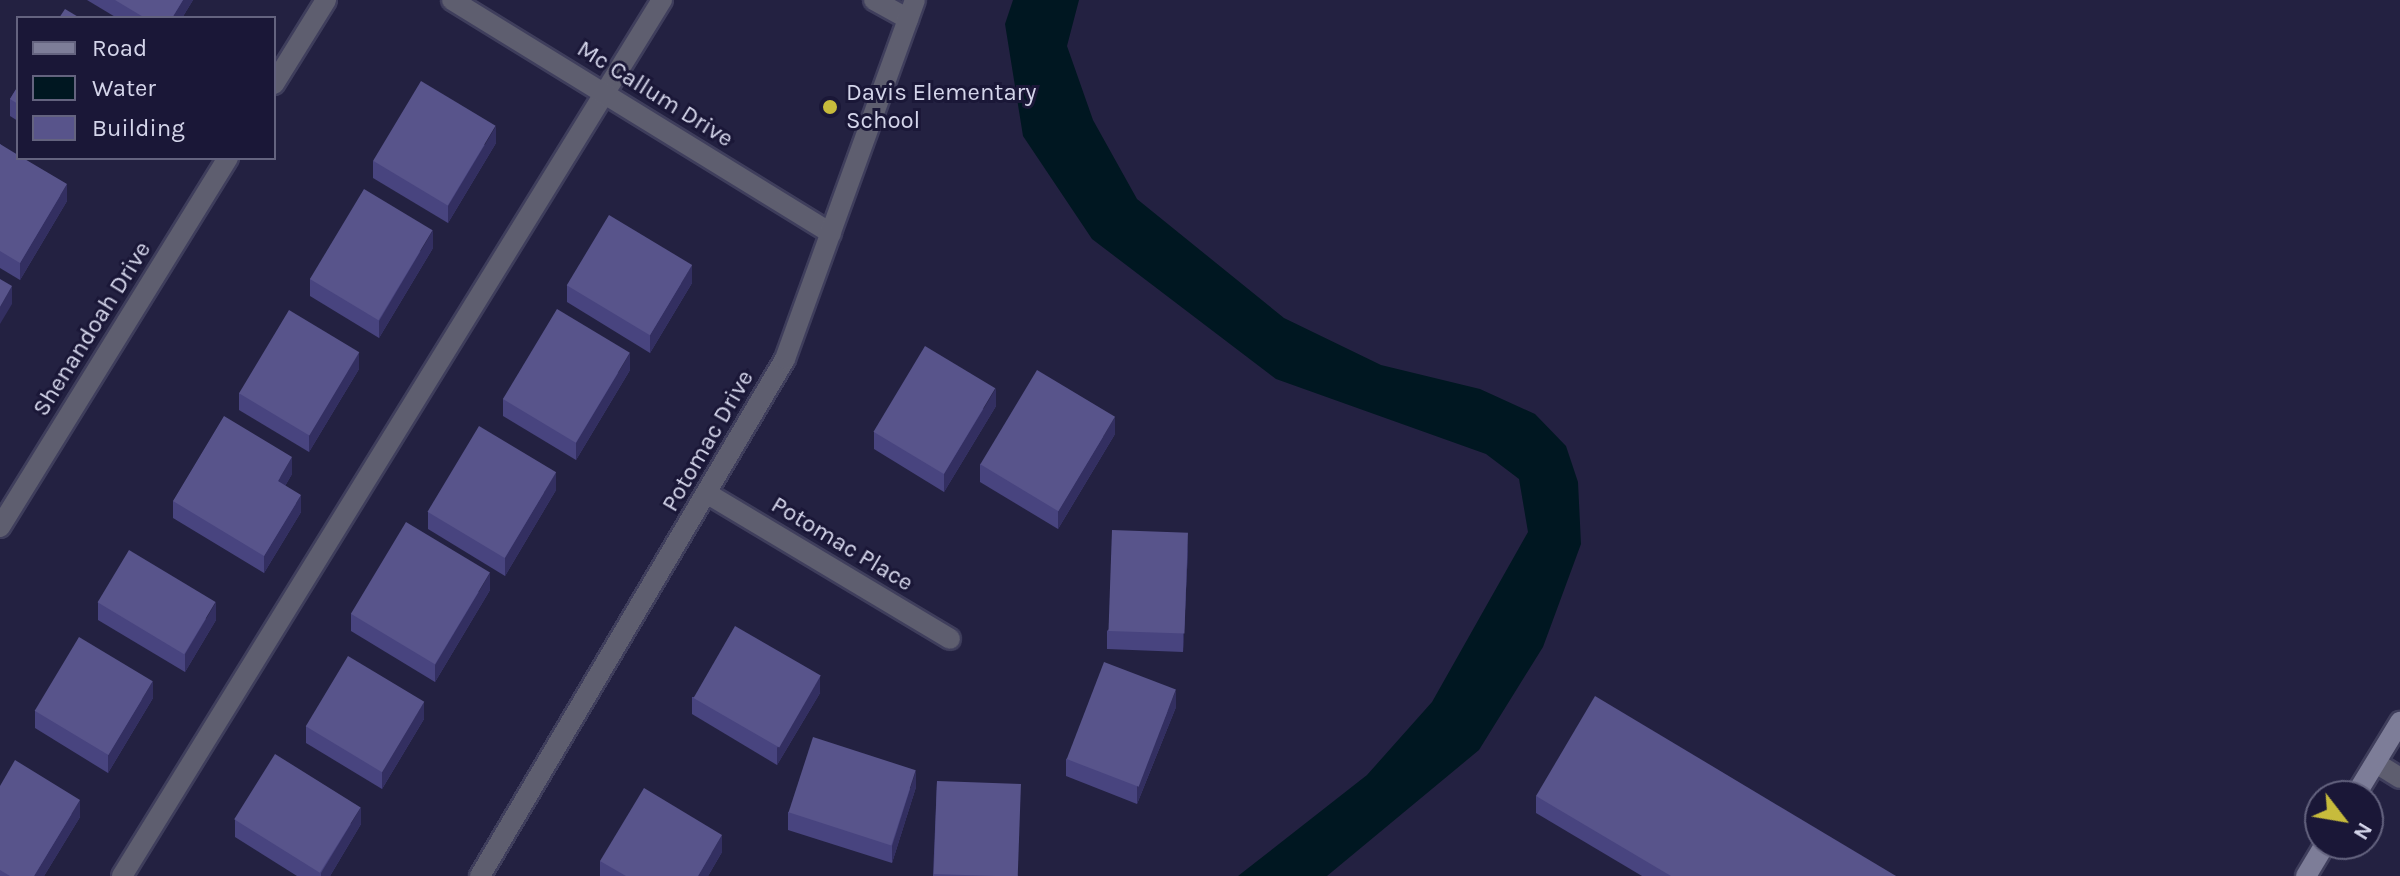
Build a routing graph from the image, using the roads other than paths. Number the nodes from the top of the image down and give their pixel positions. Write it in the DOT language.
graph roads {
  1 [pos="326,0"];
  2 [pos="452,0"];
  3 [pos="661,0"];
  4 [pos="874,0"];
  5 [pos="912,10"];
  6 [pos="276,81"];
  7 [pos="604,93"];
  8 [pos="227,160"];
  9 [pos="831,233"];
  10 [pos="708,494"];
  11 [pos="0,527"];
  12 [pos="950,639"];
  13 [pos="2400,722"];
  14 [pos="2376,763"];
  15 [pos="2400,778"];
  16 [pos="2365,780"];
  17 [pos="122,876"];
  18 [pos="480,876"];
  1 -- 6 [label="street"];
  2 -- 7 [label="street, Mc Callum Drive"];
  3 -- 7 [label="street"];
  4 -- 5 [label="street"];
  5 -- 9 [label="street, Potomac Drive"];
  7 -- 9 [label="street, Mc Callum Drive"];
  7 -- 17 [label="street"];
  8 -- 11 [label="street, Shenandoah Drive"];
  9 -- 10 [label="street, Potomac Drive"];
  10 -- 12 [label="street, Potomac Place"];
  10 -- 18 [label="street, Potomac Drive"];
  13 -- 14 [label="main road"];
  14 -- 15 [label="street"];
  14 -- 16 [label="main road"];
}
